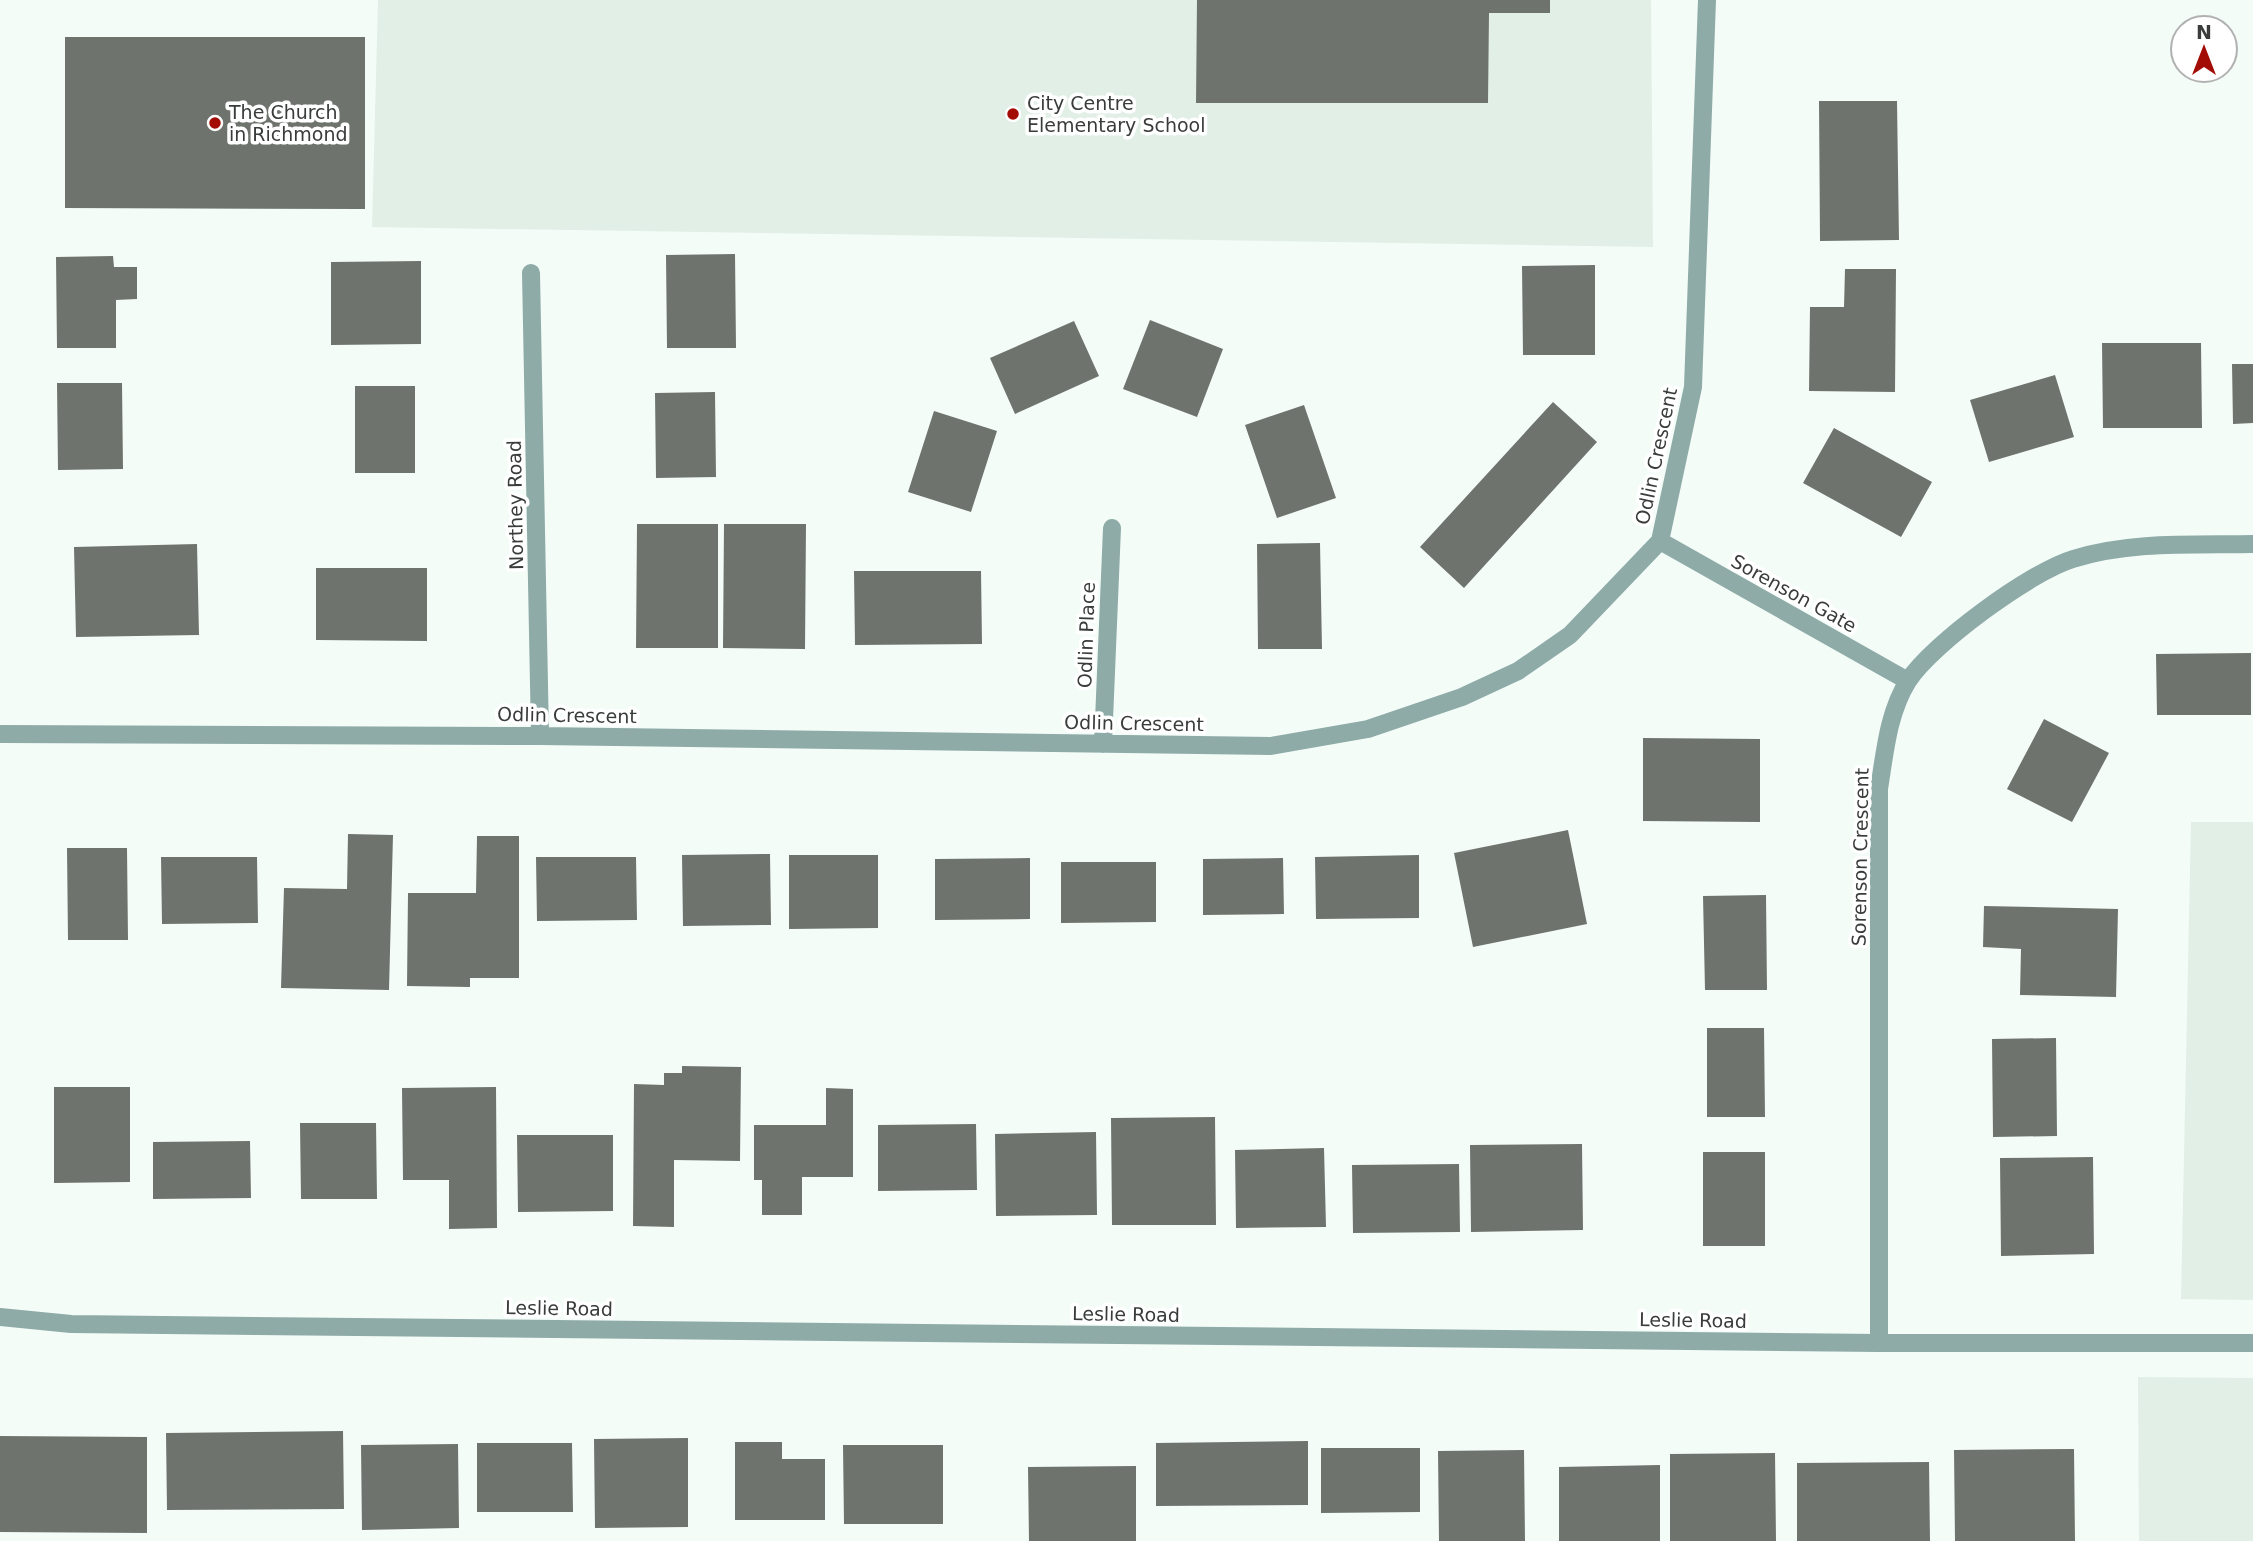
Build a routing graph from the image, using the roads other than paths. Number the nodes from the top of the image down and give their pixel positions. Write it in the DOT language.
graph roads {
  1 [pos="1707,0"];
  2 [pos="531,273"];
  3 [pos="1112,528"];
  4 [pos="1660,541"];
  5 [pos="2253,544"];
  6 [pos="1908,681"];
  7 [pos="0,734"];
  8 [pos="540,736"];
  9 [pos="1103,744"];
  10 [pos="0,1317"];
  11 [pos="1879,1343"];
  12 [pos="2253,1343"];
  1 -- 4 [label="street, Odlin Crescent"];
  2 -- 8 [label="street, Northey Road"];
  3 -- 9 [label="street, Odlin Place"];
  4 -- 6 [label="street, Sorenson Gate"];
  4 -- 9 [label="street, Odlin Crescent"];
  5 -- 6 [label="street, Sorenson Crescent"];
  6 -- 11 [label="street, Sorenson Crescent"];
  7 -- 8 [label="street, Odlin Crescent"];
  8 -- 9 [label="street, Odlin Crescent"];
  10 -- 11 [label="street, Leslie Road"];
  11 -- 12 [label="street, Leslie Road"];
}
